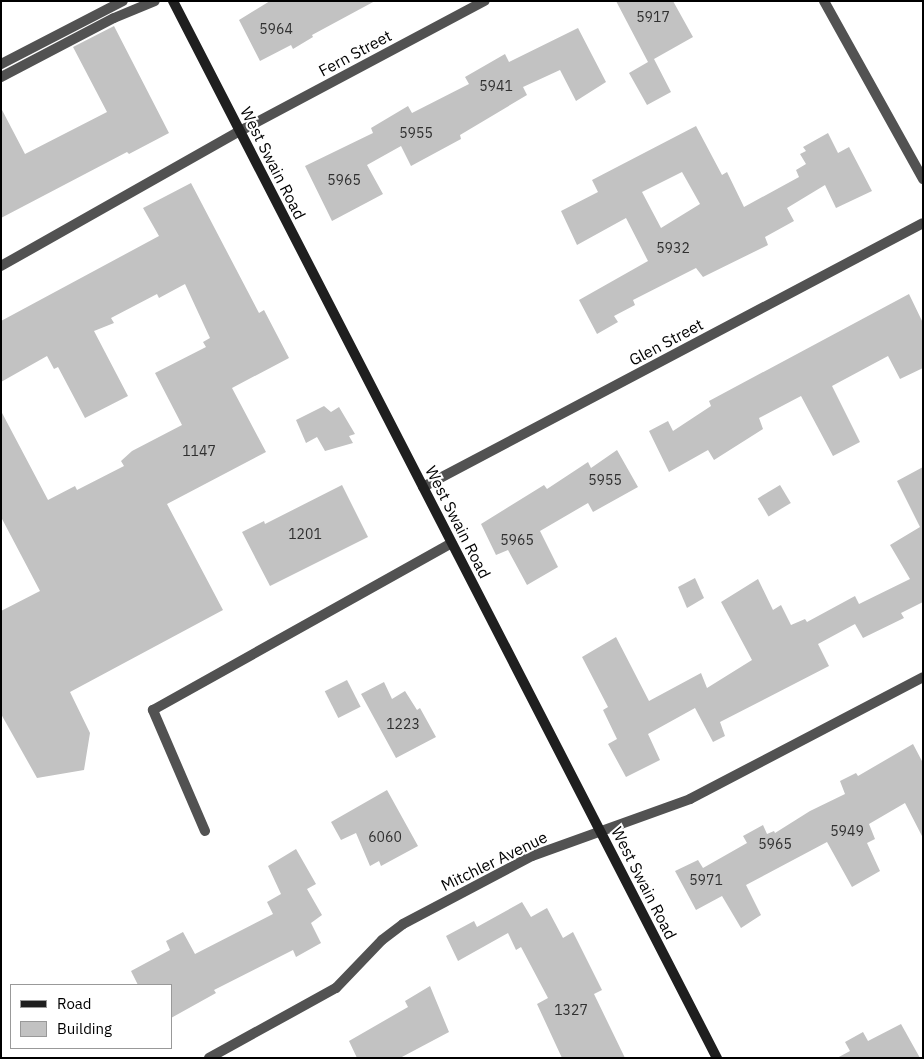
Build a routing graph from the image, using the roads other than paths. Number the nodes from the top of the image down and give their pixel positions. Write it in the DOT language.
graph roads {
  1 [pos="122,1"];
  2 [pos="155,1"];
  3 [pos="172,1"];
  4 [pos="485,1"];
  5 [pos="824,1"];
  6 [pos="1,64"];
  7 [pos="1,78"];
  8 [pos="240,131"];
  9 [pos="923,179"];
  10 [pos="923,223"];
  11 [pos="1,266"];
  12 [pos="423,487"];
  13 [pos="452,543"];
  14 [pos="923,677"];
  15 [pos="205,830"];
  16 [pos="600,831"];
  17 [pos="209,1058"];
  18 [pos="716,1058"];
  1 -- 6 [label="street"];
  2 -- 7 [label="street"];
  3 -- 8 [label="street, West Swain Road"];
  4 -- 8 [label="street, Fern Street"];
  5 -- 9 [label="street"];
  8 -- 11 [label="street, Fern Street"];
  8 -- 12 [label="street, West Swain Road"];
  10 -- 12 [label="street, Glen Street"];
  12 -- 13 [label="street, West Swain Road"];
  13 -- 15 [label="street"];
  13 -- 16 [label="street, West Swain Road"];
  14 -- 16 [label="street, Mitchler Avenue"];
  16 -- 17 [label="street, Mitchler Avenue"];
  16 -- 18 [label="street, West Swain Road"];
}
